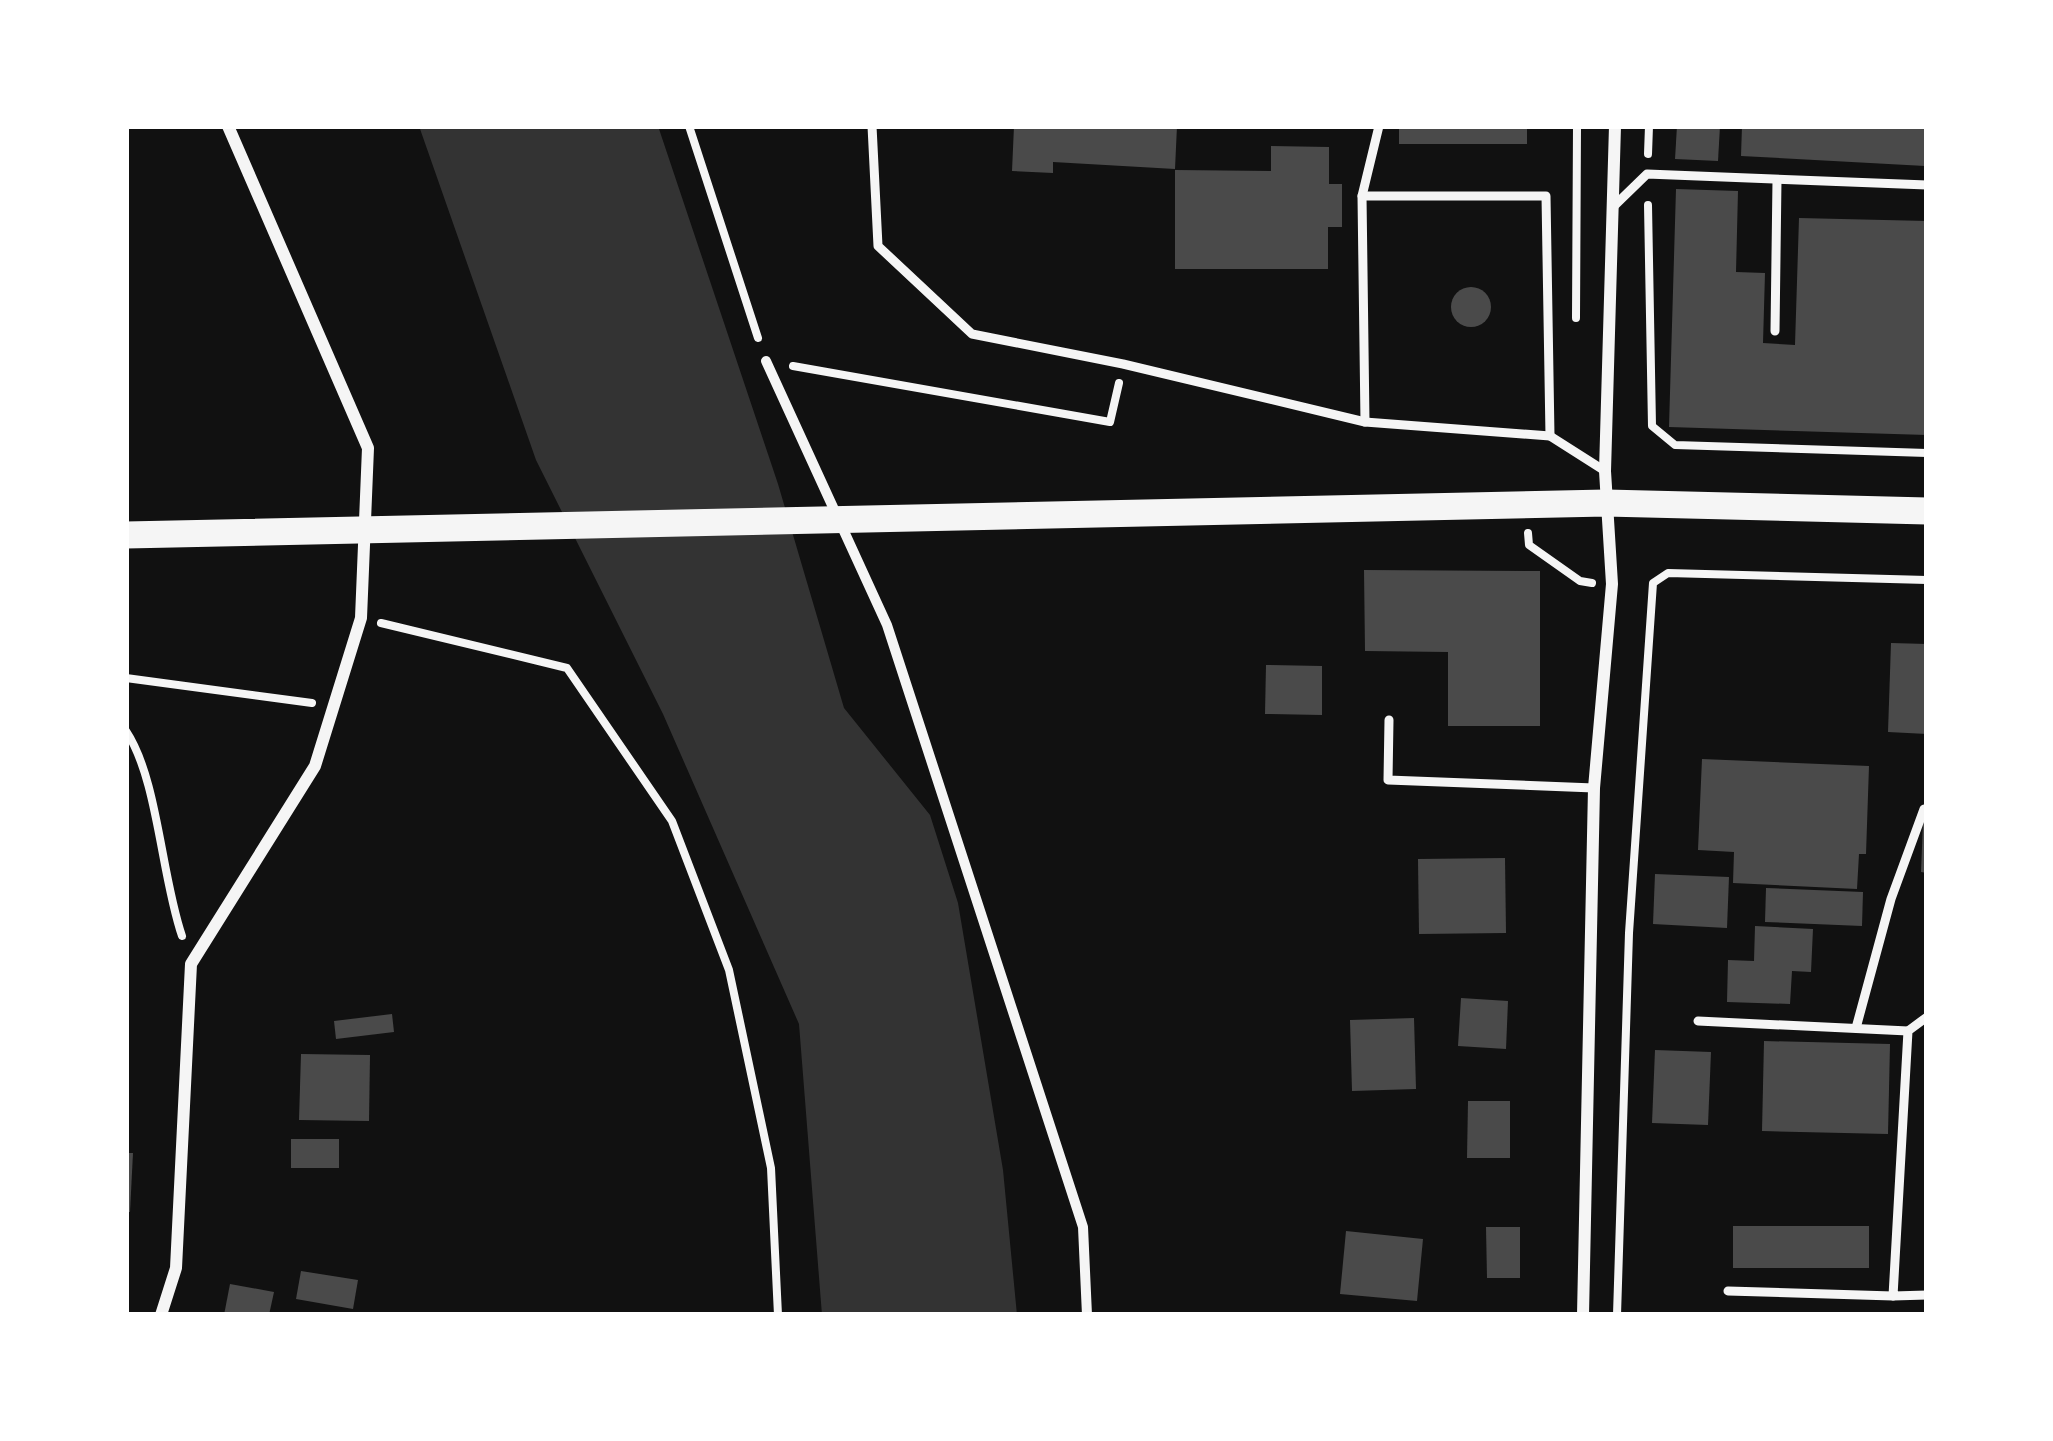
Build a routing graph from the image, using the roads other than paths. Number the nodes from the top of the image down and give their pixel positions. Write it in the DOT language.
graph roads {
  1 [pos="228,126"];
  2 [pos="872,126"];
  3 [pos="1379,126"];
  4 [pos="1615,126"];
  5 [pos="1778,180"];
  6 [pos="1927,185"];
  7 [pos="1362,196"];
  8 [pos="1612,208"];
  9 [pos="1775,331"];
  10 [pos="766,361"];
  11 [pos="1365,422"];
  12 [pos="1550,436"];
  13 [pos="1605,471"];
  14 [pos="1606,503"];
  15 [pos="1927,511"];
  16 [pos="126,535"];
  17 [pos="1389,720"];
  18 [pos="1594,788"];
  19 [pos="1924,809"];
  20 [pos="1927,1016"];
  21 [pos="1698,1021"];
  22 [pos="1856,1028"];
  23 [pos="1908,1030"];
  24 [pos="1728,1292"];
  25 [pos="1927,1295"];
  26 [pos="1893,1296"];
  27 [pos="161,1315"];
  28 [pos="1087,1315"];
  29 [pos="1583,1315"];
  1 -- 27 [label="street"];
  2 -- 11 [label="lane"];
  3 -- 7 [label="lane"];
  4 -- 8 [label="street"];
  5 -- 6 [label="lane"];
  5 -- 8 [label="lane"];
  5 -- 9 [label="lane"];
  7 -- 11 [label="lane"];
  7 -- 12 [label="lane"];
  8 -- 13 [label="street"];
  10 -- 28 [label="street"];
  11 -- 12 [label="lane"];
  12 -- 13 [label="lane"];
  13 -- 14 [label="street"];
  14 -- 15 [label="main road"];
  14 -- 16 [label="main road"];
  14 -- 18 [label="street"];
  17 -- 18 [label="lane"];
  18 -- 29 [label="street"];
  19 -- 22 [label="lane"];
  20 -- 23 [label="lane"];
  21 -- 22 [label="lane"];
  22 -- 23 [label="lane"];
  23 -- 26 [label="lane"];
  24 -- 26 [label="lane"];
  25 -- 26 [label="lane"];
}
